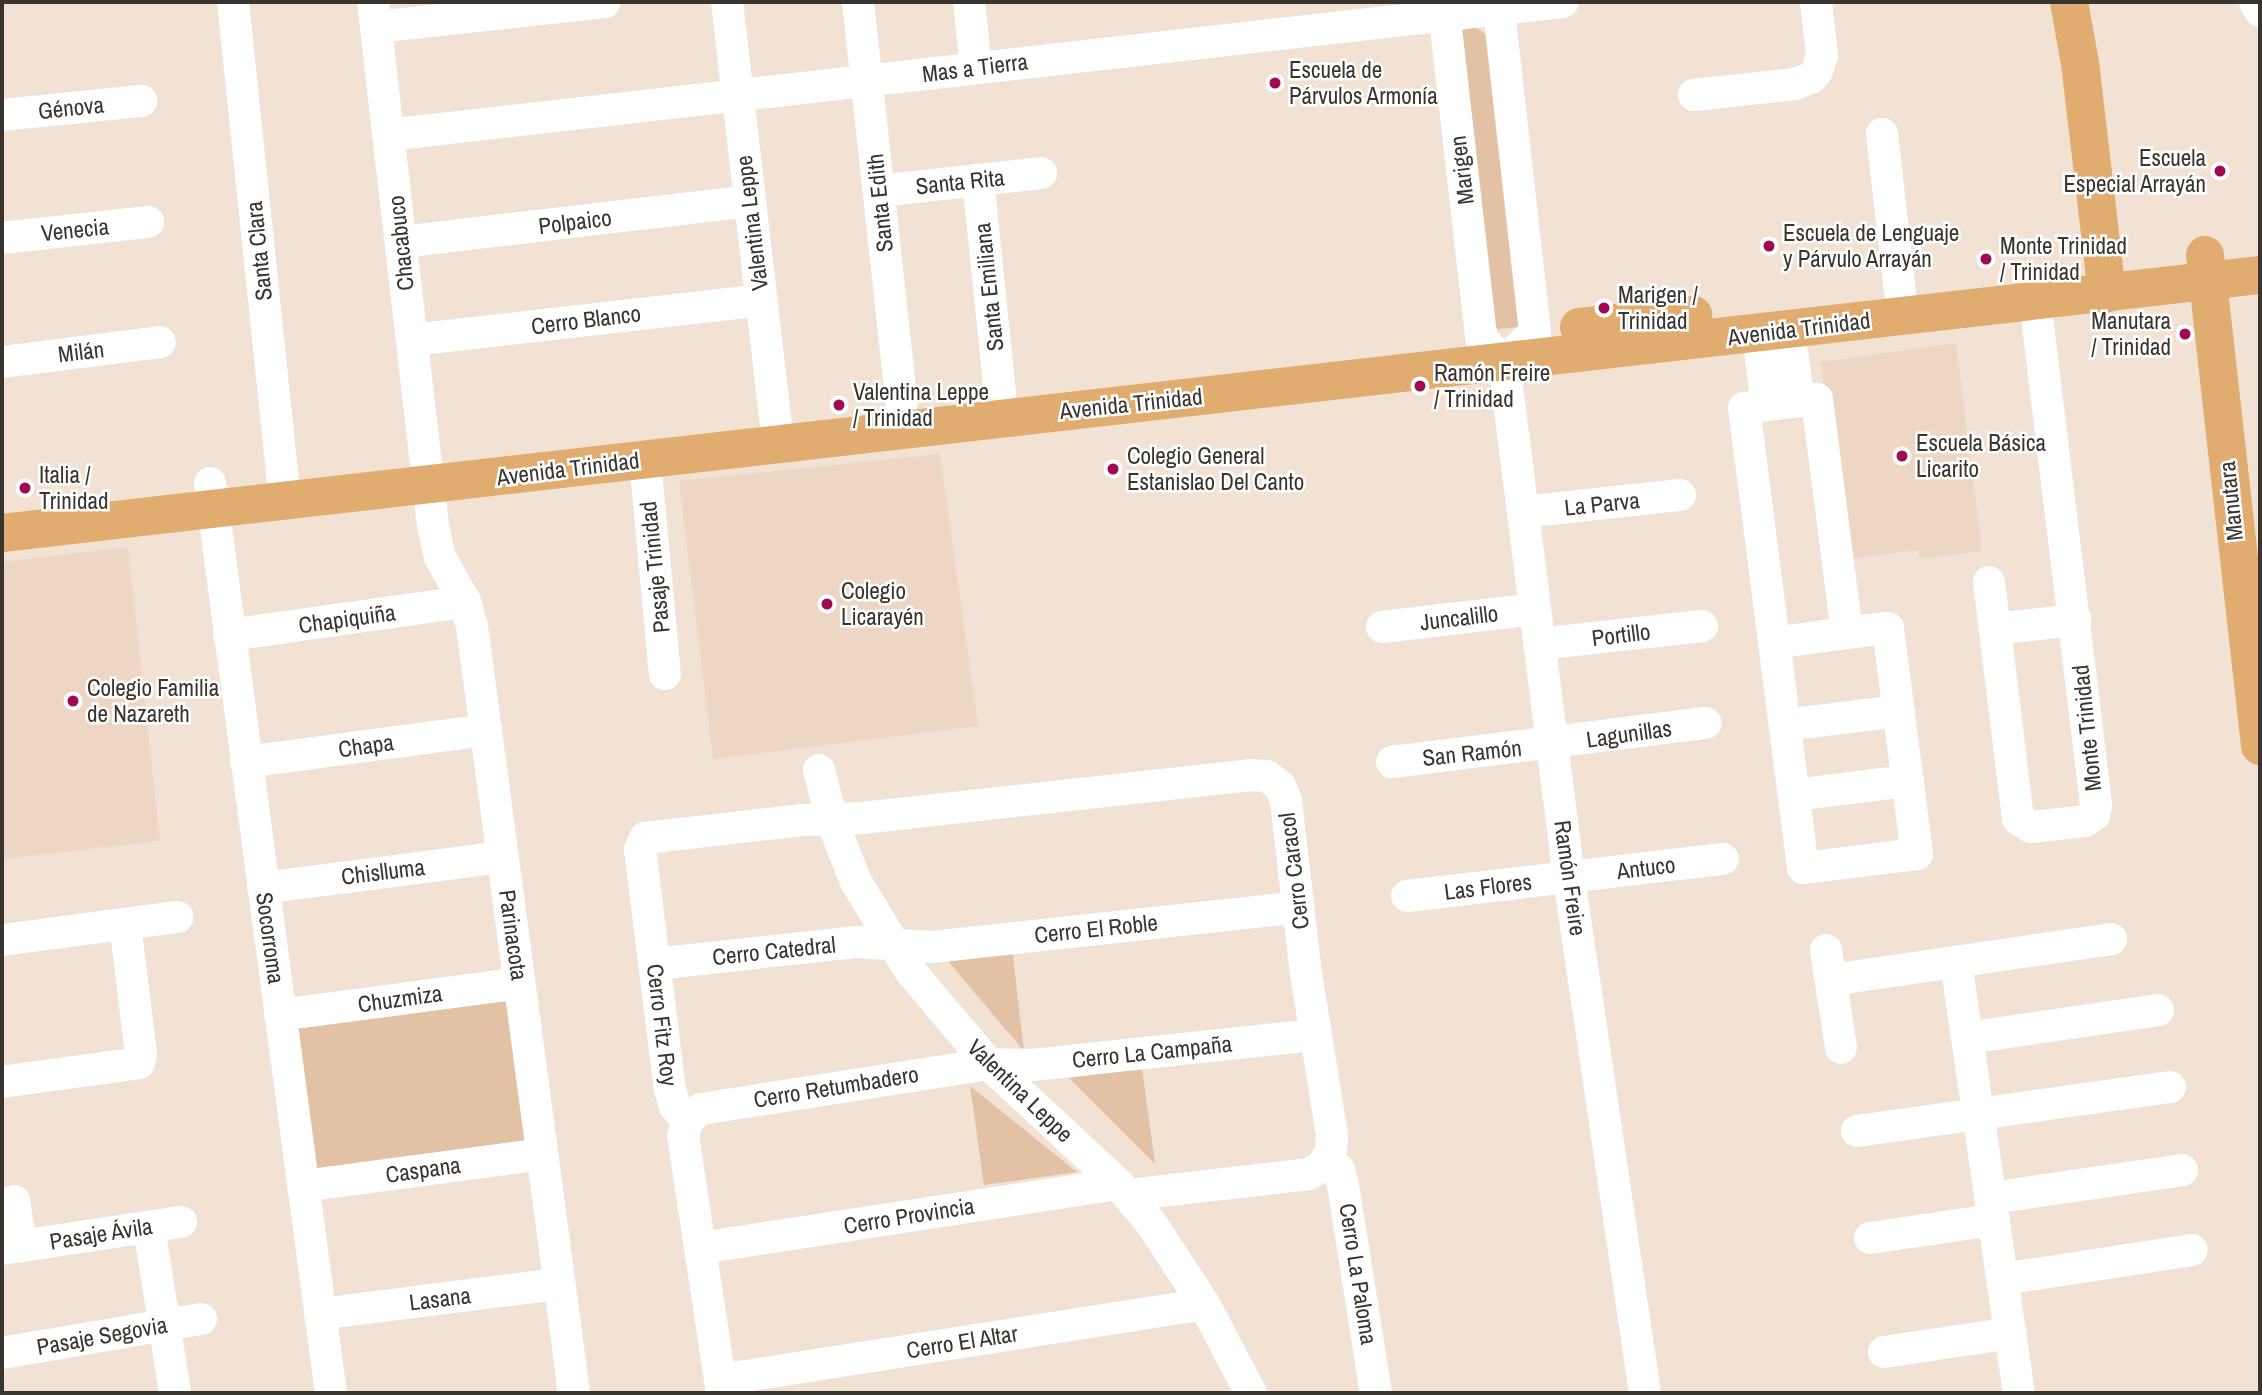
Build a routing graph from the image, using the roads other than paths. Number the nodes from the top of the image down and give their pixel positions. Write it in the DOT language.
graph roads {
  1 [pos="233,2"];
  2 [pos="593,2"];
  3 [pos="727,2"];
  4 [pos="858,2"];
  5 [pos="969,2"];
  6 [pos="1562,2"];
  7 [pos="1816,2"];
  8 [pos="2069,2"];
  9 [pos="2255,2"];
  10 [pos="1498,5"];
  11 [pos="1443,9"];
  12 [pos="2260,11"];
  13 [pos="375,14"];
  14 [pos="976,68"];
  15 [pos="867,81"];
  16 [pos="738,95"];
  17 [pos="1694,95"];
  18 [pos="141,101"];
  19 [pos="2,114"];
  20 [pos="1882,134"];
  21 [pos="388,135"];
  22 [pos="1041,173"];
  23 [pos="978,180"];
  24 [pos="879,191"];
  25 [pos="750,201"];
  26 [pos="148,222"];
  27 [pos="2,238"];
  28 [pos="401,242"];
  29 [pos="2260,249"];
  30 [pos="2206,268"];
  31 [pos="2260,275"];
  32 [pos="2105,280"];
  33 [pos="1900,292"];
  34 [pos="761,300"];
  35 [pos="2035,301"];
  36 [pos="1535,332"];
  37 [pos="1773,332"];
  38 [pos="412,340"];
  39 [pos="160,342"];
  40 [pos="1492,350"];
  41 [pos="2,362"];
  42 [pos="1000,393"];
  43 [pos="1799,401"];
  44 [pos="902,404"];
  45 [pos="1767,405"];
  46 [pos="776,432"];
  47 [pos="645,460"];
  48 [pos="427,472"];
  49 [pos="284,488"];
  50 [pos="1681,495"];
  51 [pos="211,496"];
  52 [pos="2,507"];
  53 [pos="1523,512"];
  54 [pos="2,533"];
  55 [pos="1989,582"];
  56 [pos="465,602"];
  57 [pos="1535,609"];
  58 [pos="2075,620"];
  59 [pos="1702,626"];
  60 [pos="1382,627"];
  61 [pos="1995,629"];
  62 [pos="1847,634"];
  63 [pos="229,635"];
  64 [pos="1774,643"];
  65 [pos="1539,644"];
  66 [pos="2255,662"];
  67 [pos="665,674"];
  68 [pos="1899,711"];
  69 [pos="1706,723"];
  70 [pos="1785,726"];
  71 [pos="486,730"];
  72 [pos="1552,744"];
  73 [pos="2260,746"];
  74 [pos="246,762"];
  75 [pos="1392,762"];
  76 [pos="819,770"];
  77 [pos="1908,781"];
  78 [pos="1794,795"];
  79 [pos="832,821"];
  80 [pos="503,857"];
  81 [pos="1723,859"];
  82 [pos="1569,877"];
  83 [pos="263,888"];
  84 [pos="1408,896"];
  85 [pos="1298,907"];
  86 [pos="177,917"];
  87 [pos="125,924"];
  88 [pos="2111,939"];
  89 [pos="2,940"];
  90 [pos="893,944"];
  91 [pos="1956,962"];
  92 [pos="654,964"];
  93 [pos="519,983"];
  94 [pos="2158,1010"];
  95 [pos="280,1015"];
  96 [pos="1315,1035"];
  97 [pos="1967,1038"];
  98 [pos="1841,1048"];
  99 [pos="989,1064"];
  100 [pos="2,1082"];
  101 [pos="2170,1087"];
  102 [pos="1978,1114"];
  103 [pos="687,1121"];
  104 [pos="1857,1131"];
  105 [pos="542,1154"];
  106 [pos="1328,1160"];
  107 [pos="2182,1170"];
  108 [pos="303,1186"];
  109 [pos="1123,1190"];
  110 [pos="15,1201"];
  111 [pos="1992,1209"];
  112 [pos="181,1222"];
  113 [pos="149,1227"];
  114 [pos="1870,1238"];
  115 [pos="11,1248"];
  116 [pos="700,1248"];
  117 [pos="2192,1250"];
  118 [pos="2003,1279"];
  119 [pos="559,1284"];
  120 [pos="1204,1304"];
  121 [pos="320,1314"];
  122 [pos="201,1319"];
  123 [pos="164,1325"];
  124 [pos="2011,1333"];
  125 [pos="1884,1352"];
  126 [pos="2,1353"];
  127 [pos="721,1386"];
  128 [pos="175,1393"];
  129 [pos="331,1393"];
  130 [pos="574,1393"];
  131 [pos="1251,1393"];
  132 [pos="1376,1393"];
  133 [pos="1645,1393"];
  134 [pos="2020,1393"];
  1 -- 49 [label="street, Santa Clara"];
  2 -- 13 [label="street"];
  3 -- 16 [label="street, Valentina Leppe"];
  4 -- 15 [label="street, Santa Edith"];
  5 -- 14 [label="street"];
  6 -- 10 [label="street, Mas a Tierra"];
  7 -- 17 [label="street"];
  8 -- 32 [label="main road"];
  9 -- 12 [label="street"];
  10 -- 11 [label="street, Mas a Tierra"];
  10 -- 36 [label="street"];
  11 -- 14 [label="street, Mas a Tierra"];
  11 -- 40 [label="street, Marigen"];
  13 -- 21 [label="street, Chacabuco"];
  14 -- 15 [label="street, Mas a Tierra"];
  15 -- 16 [label="street, Mas a Tierra"];
  15 -- 24 [label="street, Santa Edith"];
  16 -- 21 [label="street, Mas a Tierra"];
  16 -- 25 [label="street, Valentina Leppe"];
  18 -- 19 [label="street, Génova"];
  20 -- 33 [label="street"];
  21 -- 28 [label="street, Chacabuco"];
  22 -- 23 [label="street, Santa Rita"];
  23 -- 24 [label="street, Santa Rita"];
  23 -- 42 [label="street, Santa Emiliana"];
  24 -- 44 [label="street, Santa Edith"];
  25 -- 28 [label="street, Polpaico"];
  25 -- 34 [label="street, Valentina Leppe"];
  26 -- 27 [label="street, Venecia"];
  28 -- 38 [label="street, Chacabuco"];
  29 -- 30 [label="main road, Avenida Trinidad"];
  30 -- 31 [label="main road, Avenida Trinidad"];
  30 -- 32 [label="main road, Avenida Trinidad"];
  30 -- 66 [label="main road, Manutara"];
  32 -- 33 [label="main road, Avenida Trinidad"];
  32 -- 35 [label="main road, Avenida Trinidad"];
  33 -- 36 [label="main road, Avenida Trinidad"];
  34 -- 38 [label="street, Cerro Blanco"];
  34 -- 46 [label="street, Valentina Leppe"];
  35 -- 37 [label="main road, Avenida Trinidad"];
  35 -- 58 [label="street, Monte Trinidad"];
  36 -- 40 [label="main road, Avenida Trinidad"];
  37 -- 40 [label="main road, Avenida Trinidad"];
  37 -- 43 [label="street"];
  37 -- 45 [label="street"];
  38 -- 48 [label="street, Chacabuco"];
  39 -- 41 [label="street, Milán"];
  40 -- 42 [label="main road, Avenida Trinidad"];
  40 -- 46 [label="main road, Avenida Trinidad"];
  40 -- 53 [label="street, Ramón Freire"];
  42 -- 44 [label="main road, Avenida Trinidad"];
  43 -- 45 [label="street"];
  43 -- 62 [label="street"];
  44 -- 46 [label="main road, Avenida Trinidad"];
  45 -- 64 [label="street"];
  46 -- 47 [label="main road, Avenida Trinidad"];
  46 -- 48 [label="main road, Avenida Trinidad"];
  47 -- 48 [label="main road, Avenida Trinidad"];
  47 -- 67 [label="street, Pasaje Trinidad"];
  48 -- 49 [label="main road, Avenida Trinidad"];
  48 -- 56 [label="street, Parinacota"];
  49 -- 51 [label="main road, Avenida Trinidad"];
  50 -- 53 [label="street, La Parva"];
  51 -- 52 [label="main road, Avenida Trinidad"];
  51 -- 54 [label="main road, Avenida Trinidad"];
  51 -- 63 [label="street, Socorroma"];
  53 -- 57 [label="street, Ramón Freire"];
  55 -- 61 [label="street, Monte Trinidad"];
  56 -- 63 [label="street, Chapiquiña"];
  56 -- 71 [label="street, Parinacota"];
  57 -- 60 [label="street, Juncalillo"];
  57 -- 65 [label="street, Ramón Freire"];
  58 -- 61 [label="street"];
  58 -- 61 [label="street, Monte Trinidad"];
  59 -- 65 [label="street, Portillo"];
  62 -- 64 [label="street"];
  62 -- 68 [label="street"];
  63 -- 74 [label="street, Socorroma"];
  64 -- 70 [label="street"];
  65 -- 72 [label="street, Ramón Freire"];
  66 -- 73 [label="main road, Manutara"];
  68 -- 70 [label="street"];
  68 -- 77 [label="street"];
  69 -- 72 [label="street, Lagunillas"];
  70 -- 78 [label="street"];
  71 -- 74 [label="street, Chapa"];
  71 -- 80 [label="street, Parinacota"];
  72 -- 75 [label="street, San Ramón"];
  72 -- 82 [label="street, Ramón Freire"];
  74 -- 83 [label="street, Socorroma"];
  76 -- 79 [label="street, Valentina Leppe"];
  77 -- 78 [label="street"];
  77 -- 78 [label="street"];
  79 -- 85 [label="street, Cerro Caracol"];
  79 -- 90 [label="street, Valentina Leppe"];
  79 -- 92 [label="street, Cerro Fitz Roy"];
  80 -- 83 [label="street, Chislluma"];
  80 -- 93 [label="street, Parinacota"];
  81 -- 82 [label="street, Antuco"];
  82 -- 84 [label="street, Las Flores"];
  82 -- 133 [label="street, Ramón Freire"];
  83 -- 95 [label="street, Socorroma"];
  85 -- 90 [label="street, Cerro El Roble"];
  85 -- 96 [label="street, Cerro Caracol"];
  86 -- 87 [label="street"];
  87 -- 89 [label="street"];
  87 -- 100 [label="street"];
  88 -- 91 [label="street"];
  90 -- 92 [label="street, Cerro Catedral"];
  90 -- 99 [label="street, Valentina Leppe"];
  91 -- 97 [label="street"];
  91 -- 98 [label="street"];
  92 -- 103 [label="street, Cerro Fitz Roy"];
  93 -- 95 [label="street, Chuzmiza"];
  93 -- 105 [label="street, Parinacota"];
  94 -- 97 [label="street"];
  95 -- 108 [label="street, Socorroma"];
  96 -- 99 [label="street, Cerro La Campaña"];
  96 -- 106 [label="street, Cerro Caracol"];
  97 -- 102 [label="street"];
  99 -- 103 [label="street, Cerro Retumbadero"];
  99 -- 109 [label="street, Valentina Leppe"];
  101 -- 102 [label="street"];
  102 -- 104 [label="street"];
  102 -- 111 [label="street"];
  103 -- 116 [label="street"];
  105 -- 108 [label="street, Caspana"];
  105 -- 119 [label="street, Parinacota"];
  106 -- 109 [label="street"];
  106 -- 132 [label="street, Cerro La Paloma"];
  107 -- 111 [label="street"];
  108 -- 121 [label="street, Socorroma"];
  109 -- 116 [label="street, Cerro Provincia"];
  109 -- 120 [label="street, Valentina Leppe"];
  110 -- 115 [label="street, Pasaje Ávila"];
  111 -- 114 [label="street"];
  111 -- 118 [label="street"];
  112 -- 113 [label="street, Pasaje Ávila"];
  113 -- 115 [label="street, Pasaje Ávila"];
  113 -- 123 [label="street"];
  116 -- 127 [label="street"];
  117 -- 118 [label="street"];
  118 -- 124 [label="street"];
  119 -- 121 [label="street, Lasana"];
  119 -- 130 [label="street, Parinacota"];
  120 -- 127 [label="street, Cerro El Altar"];
  120 -- 131 [label="street, Valentina Leppe"];
  121 -- 129 [label="street, Socorroma"];
  122 -- 123 [label="street, Pasaje Segovia"];
  123 -- 126 [label="street, Pasaje Segovia"];
  123 -- 128 [label="street"];
  124 -- 125 [label="street"];
  124 -- 134 [label="street"];
}
